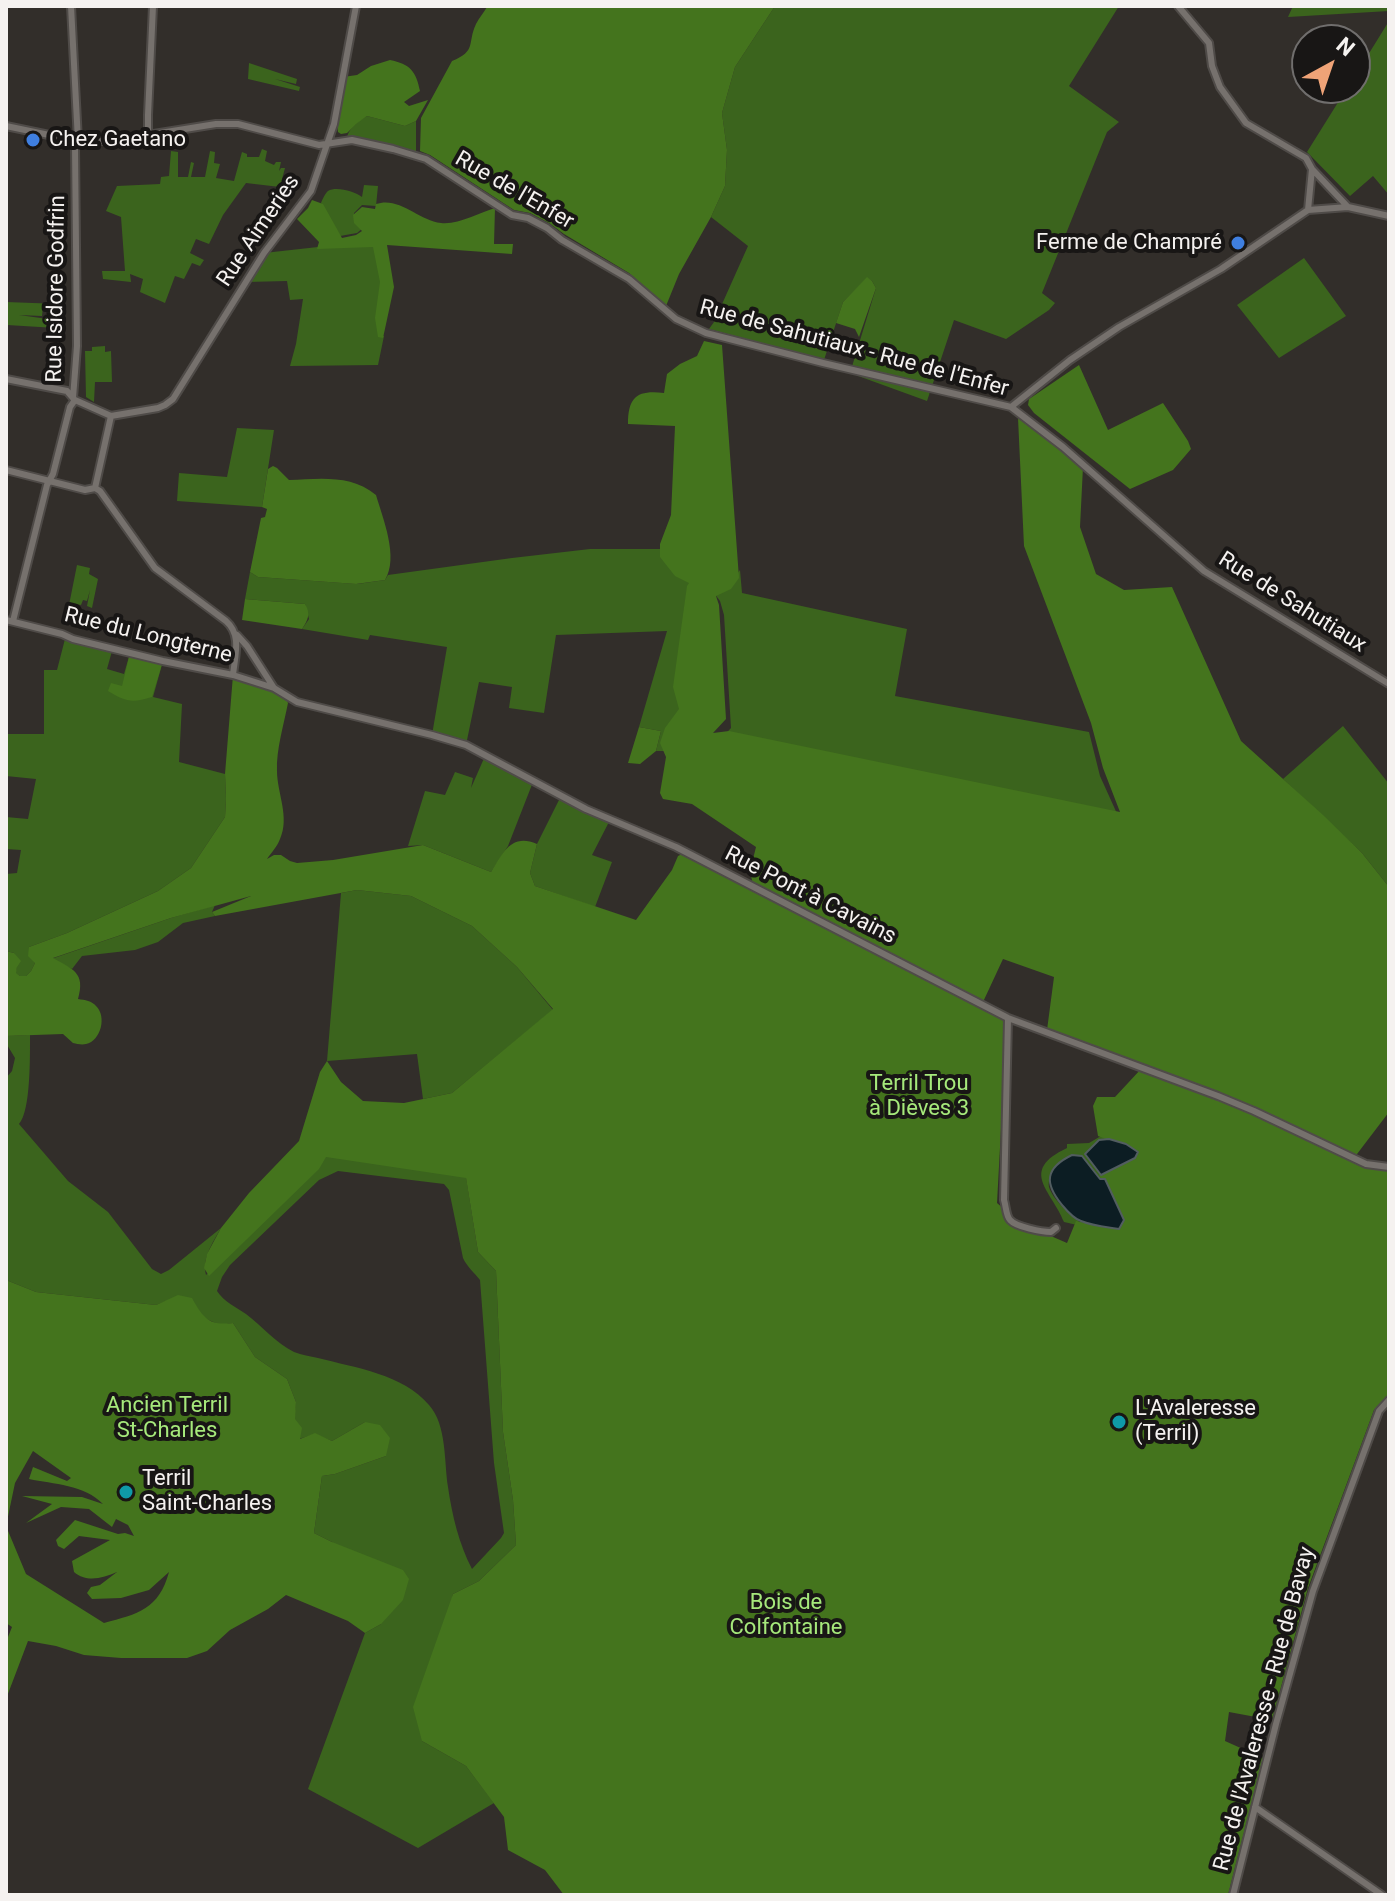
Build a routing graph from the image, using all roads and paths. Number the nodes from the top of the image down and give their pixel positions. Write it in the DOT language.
graph roads {
  1 [pos="71,6"];
  2 [pos="153,6"];
  3 [pos="356,6"];
  4 [pos="1178,6"];
  5 [pos="6,126"];
  6 [pos="148,134"];
  7 [pos="78,141"];
  8 [pos="327,145"];
  9 [pos="1312,169"];
  10 [pos="1348,207"];
  11 [pos="1308,210"];
  12 [pos="1389,216"];
  13 [pos="666,312"];
  14 [pos="6,379"];
  15 [pos="74,399"];
  16 [pos="1011,407"];
  17 [pos="111,416"];
  18 [pos="6,470"];
  19 [pos="49,481"];
  20 [pos="95,488"];
  21 [pos="1178,549"];
  22 [pos="9,621"];
  23 [pos="237,635"];
  24 [pos="233,675"];
  25 [pos="1389,684"];
  26 [pos="274,688"];
  27 [pos="1008,1018"];
  28 [pos="1389,1167"];
  29 [pos="1056,1228"];
  30 [pos="1389,1400"];
  31 [pos="1255,1807"];
  32 [pos="1233,1895"];
  33 [pos="1382,1895"];
  1 -- 7 [label="street, Rue Isidore Godfrin"];
  2 -- 6 [label="street"];
  3 -- 8 [label="street, Rue Aimeries"];
  4 -- 9 [label="street"];
  5 -- 7 [label="street, Rue de l'Enfer"];
  6 -- 7 [label="street, Rue de l'Enfer"];
  6 -- 8 [label="street, Rue de l'Enfer"];
  7 -- 15 [label="street, Rue Isidore Godfrin"];
  8 -- 13 [label="street, Rue de l'Enfer"];
  8 -- 17 [label="street, Rue Aimeries"];
  9 -- 10 [label="street"];
  9 -- 11 [label="street"];
  10 -- 11 [label="street"];
  10 -- 12 [label="street"];
  11 -- 16 [label="street"];
  13 -- 16 [label="street, Rue de Sahutiaux - Rue de l'Enfer"];
  14 -- 15 [label="street"];
  15 -- 17 [label="street"];
  15 -- 19 [label="street, Rue Isidore Godfrin"];
  16 -- 21 [label="street, Rue de Sahutiaux - Rue de l'Enfer"];
  17 -- 20 [label="street"];
  18 -- 19 [label="street"];
  19 -- 20 [label="street"];
  19 -- 22 [label="street, Rue Isidore Godfrin"];
  20 -- 23 [label="street"];
  21 -- 25 [label="street, Rue de Sahutiaux"];
  22 -- 24 [label="street, Rue du Longterne"];
  23 -- 24 [label="street"];
  23 -- 26 [label="street"];
  24 -- 26 [label="street, Rue du Longterne"];
  26 -- 27 [label="street, Rue Pont à Cavains"];
  27 -- 28 [label="street, Rue Pont à Cavains"];
  27 -- 29 [label="street"];
  30 -- 31 [label="street, Rue de l'Avaleresse - Rue de Bavay"];
  31 -- 32 [label="street, Rue de l'Avaleresse - Rue de Bavay"];
  31 -- 33 [label="street"];
}
